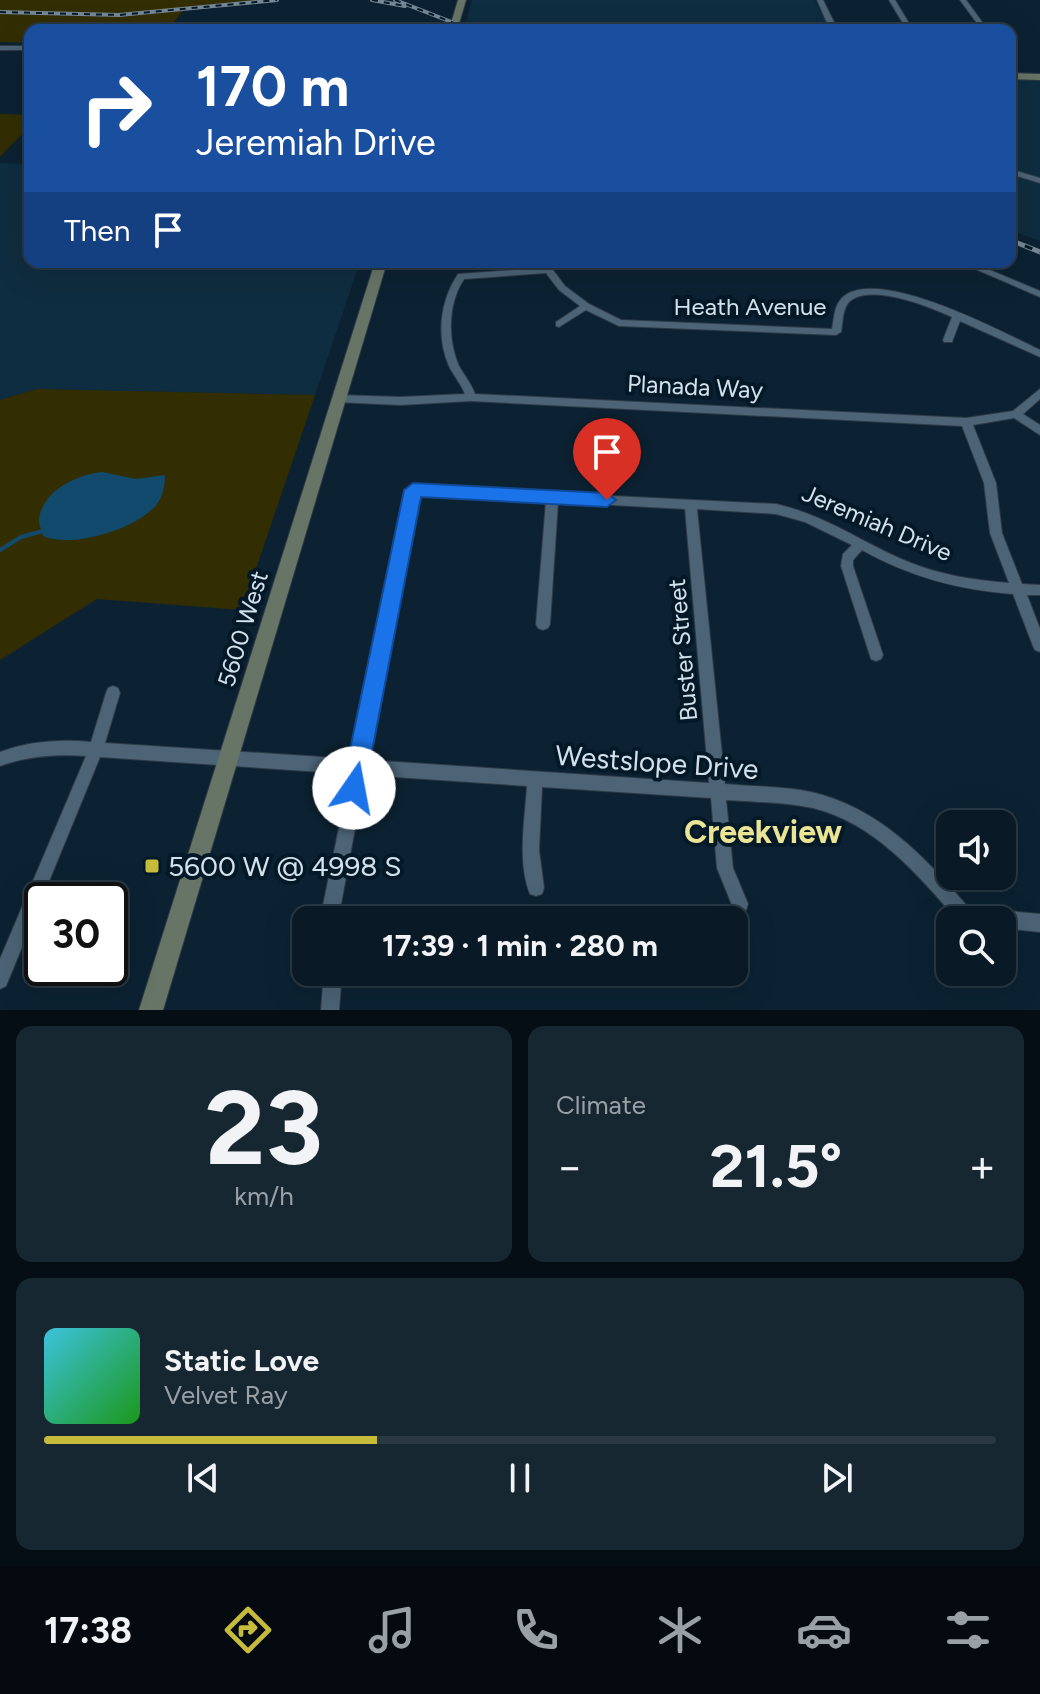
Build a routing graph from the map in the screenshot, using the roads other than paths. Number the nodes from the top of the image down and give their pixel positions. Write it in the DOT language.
graph roads {
  1 [pos="462,0"];
  2 [pos="820,0"];
  3 [pos="892,0"];
  4 [pos="963,0"];
  5 [pos="455,24"];
  6 [pos="831,24"];
  7 [pos="906,24"];
  8 [pos="981,24"];
  9 [pos="0,48"];
  10 [pos="24,48"];
  11 [pos="1016,76"];
  12 [pos="1040,77"];
  13 [pos="1016,173"];
  14 [pos="1040,181"];
  15 [pos="379,268"];
  16 [pos="530,268"];
  17 [pos="548,268"];
  18 [pos="977,268"];
  19 [pos="1040,294"];
  20 [pos="586,306"];
  21 [pos="957,317"];
  22 [pos="559,324"];
  23 [pos="948,340"];
  24 [pos="1040,354"];
  25 [pos="1040,393"];
  26 [pos="471,397"];
  27 [pos="339,399"];
  28 [pos="1016,414"];
  29 [pos="966,422"];
  30 [pos="1040,431"];
  31 [pos="552,497"];
  32 [pos="691,505"];
  33 [pos="861,543"];
  34 [pos="1018,589"];
  35 [pos="1040,590"];
  36 [pos="543,624"];
  37 [pos="1040,646"];
  38 [pos="876,655"];
  39 [pos="113,693"];
  40 [pos="96,749"];
  41 [pos="229,758"];
  42 [pos="0,759"];
  43 [pos="358,767"];
  44 [pos="535,780"];
  45 [pos="718,791"];
  46 [pos="536,888"];
  47 [pos="740,904"];
  48 [pos="332,906"];
  49 [pos="1040,923"];
  50 [pos="0,980"];
  51 [pos="332,986"];
  52 [pos="151,1010"];
  53 [pos="330,1010"];
  1 -- 5 [label="main road"];
  2 -- 6 [label="street"];
  3 -- 7 [label="street"];
  4 -- 8 [label="street"];
  9 -- 10 [label="street"];
  11 -- 12 [label="main road"];
  13 -- 14 [label="street"];
  15 -- 27 [label="main road, 5600 West"];
  16 -- 26 [label="street"];
  17 -- 20 [label="street, Heath Avenue"];
  18 -- 19 [label="street"];
  20 -- 21 [label="street, Heath Avenue"];
  20 -- 22 [label="street"];
  21 -- 23 [label="street"];
  21 -- 24 [label="street, Heath Avenue"];
  25 -- 28 [label="street"];
  26 -- 27 [label="street, Planada Way"];
  26 -- 29 [label="street, Planada Way"];
  27 -- 41 [label="main road, 5600 West"];
  28 -- 29 [label="street, Planada Way"];
  28 -- 30 [label="street"];
  29 -- 34 [label="street"];
  31 -- 32 [label="street, Jeremiah Drive"];
  31 -- 36 [label="street"];
  31 -- 43 [label="street, Jeremiah Drive"];
  32 -- 33 [label="street, Jeremiah Drive"];
  32 -- 45 [label="street, Buster Street"];
  33 -- 34 [label="street, Jeremiah Drive"];
  33 -- 38 [label="street"];
  34 -- 35 [label="street, Jeremiah Drive"];
  34 -- 37 [label="street"];
  39 -- 40 [label="street"];
  40 -- 41 [label="street, Westslope Drive"];
  40 -- 42 [label="street, Westslope Drive"];
  40 -- 50 [label="street"];
  41 -- 43 [label="street, Westslope Drive"];
  41 -- 52 [label="main road, 5600 West"];
  43 -- 44 [label="street, Westslope Drive"];
  43 -- 48 [label="street, Jeremiah Drive"];
  44 -- 45 [label="street, Westslope Drive"];
  44 -- 46 [label="street"];
  45 -- 47 [label="street, Buster Street"];
  45 -- 49 [label="street, Westslope Drive"];
  51 -- 53 [label="street"];
}
